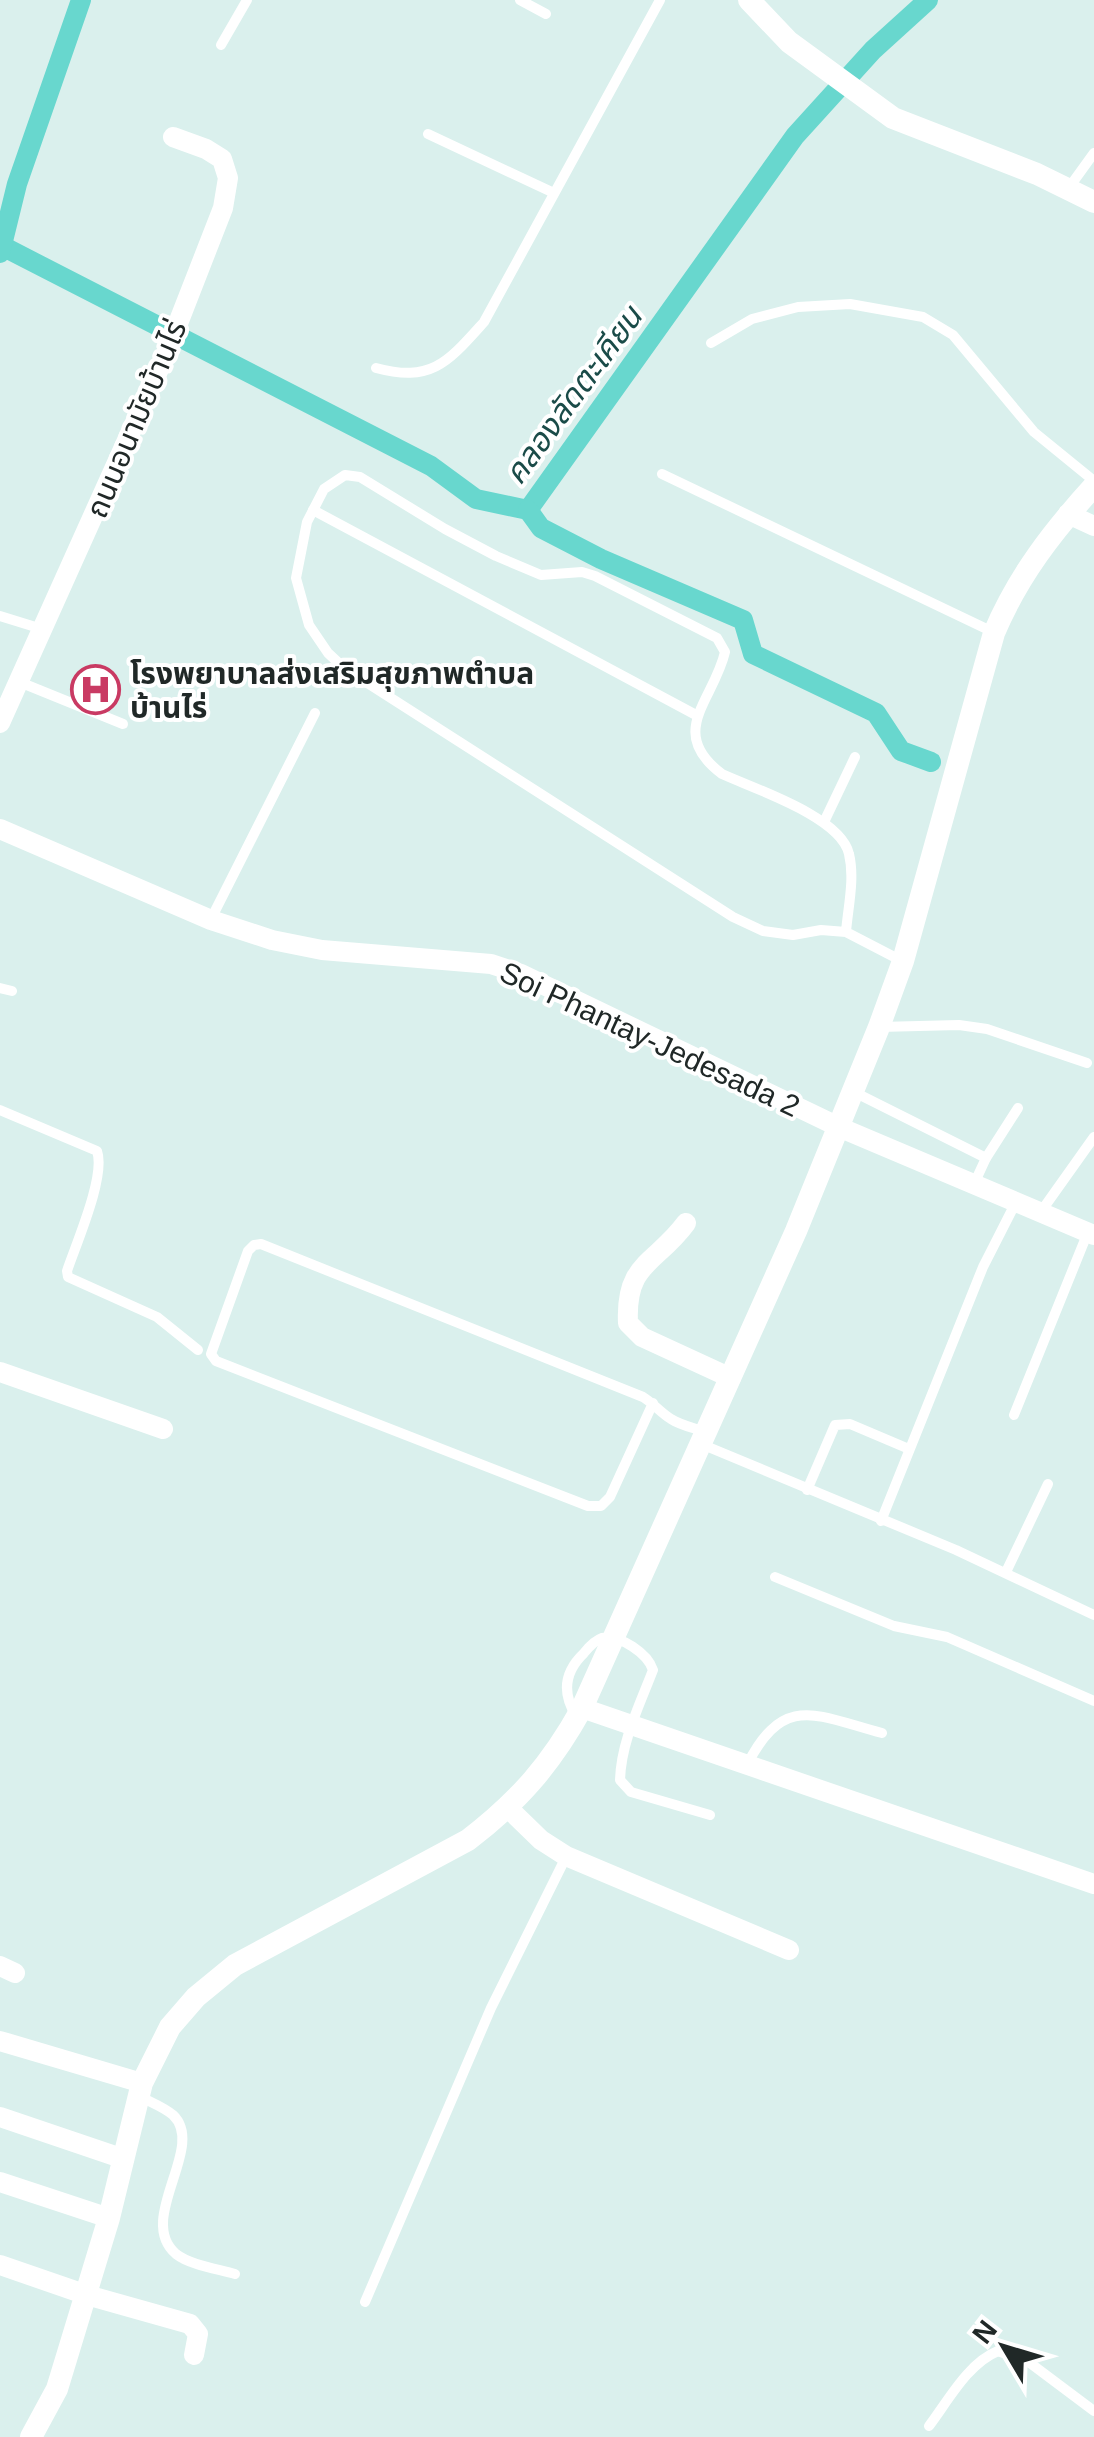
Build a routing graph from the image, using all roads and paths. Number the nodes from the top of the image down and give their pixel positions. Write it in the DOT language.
graph roads {
  1 [pos="247,0"];
  2 [pos="520,0"];
  3 [pos="660,0"];
  4 [pos="750,0"];
  5 [pos="546,14"];
  6 [pos="221,45"];
  7 [pos="428,134"];
  8 [pos="173,137"];
  9 [pos="1094,153"];
  10 [pos="1067,189"];
  11 [pos="554,193"];
  12 [pos="1094,202"];
  13 [pos="711,343"];
  14 [pos="376,368"];
  15 [pos="662,474"];
  16 [pos="1094,484"];
  17 [pos="313,510"];
  18 [pos="1068,514"];
  19 [pos="1094,526"];
  20 [pos="0,616"];
  21 [pos="43,630"];
  22 [pos="994,632"];
  23 [pos="17,681"];
  24 [pos="316,713"];
  25 [pos="696,715"];
  26 [pos="0,723"];
  27 [pos="123,724"];
  28 [pos="855,757"];
  29 [pos="824,822"];
  30 [pos="0,828"];
  31 [pos="211,920"];
  32 [pos="846,932"];
  33 [pos="903,961"];
  34 [pos="0,988"];
  35 [pos="12,991"];
  36 [pos="880,1027"];
  37 [pos="1087,1063"];
  38 [pos="854,1092"];
  39 [pos="1018,1108"];
  40 [pos="0,1110"];
  41 [pos="840,1128"];
  42 [pos="1094,1136"];
  43 [pos="986,1158"];
  44 [pos="973,1186"];
  45 [pos="1015,1204"];
  46 [pos="1039,1214"];
  47 [pos="686,1223"];
  48 [pos="1091,1234"];
  49 [pos="198,1350"];
  50 [pos="0,1372"];
  51 [pos="730,1378"];
  52 [pos="653,1403"];
  53 [pos="1014,1415"];
  54 [pos="162,1429"];
  55 [pos="703,1438"];
  56 [pos="909,1450"];
  57 [pos="1048,1484"];
  58 [pos="807,1490"];
  59 [pos="880,1521"];
  60 [pos="1006,1572"];
  61 [pos="775,1577"];
  62 [pos="1094,1616"];
  63 [pos="614,1639"];
  64 [pos="1094,1701"];
  65 [pos="580,1713"];
  66 [pos="632,1725"];
  67 [pos="882,1733"];
  68 [pos="748,1765"];
  69 [pos="508,1808"];
  70 [pos="710,1815"];
  71 [pos="566,1856"];
  72 [pos="1094,1884"];
  73 [pos="789,1950"];
  74 [pos="0,2042"];
  75 [pos="141,2090"];
  76 [pos="0,2117"];
  77 [pos="124,2159"];
  78 [pos="0,2182"];
  79 [pos="109,2218"];
  80 [pos="0,2265"];
  81 [pos="235,2274"];
  82 [pos="86,2295"];
  83 [pos="365,2302"];
  84 [pos="194,2356"];
  85 [pos="1094,2411"];
  86 [pos="929,2426"];
  87 [pos="31,2437"];
  1 -- 6 [label="lane"];
  2 -- 5 [label="lane"];
  3 -- 11 [label="lane"];
  4 -- 10 [label="street"];
  7 -- 11 [label="lane"];
  8 -- 21 [label="street, ถนนอนามัยบ้านไร่"];
  9 -- 10 [label="lane"];
  10 -- 12 [label="street"];
  11 -- 14 [label="lane"];
  13 -- 16 [label="lane"];
  15 -- 22 [label="lane"];
  16 -- 18 [label="street"];
  17 -- 25 [label="lane"];
  17 -- 25 [label="lane"];
  17 -- 32 [label="lane"];
  18 -- 19 [label="street"];
  18 -- 22 [label="street"];
  20 -- 21 [label="lane"];
  21 -- 23 [label="street, ถนนอนามัยบ้านไร่"];
  22 -- 33 [label="street"];
  23 -- 26 [label="street, ถนนอนามัยบ้านไร่"];
  23 -- 27 [label="lane"];
  24 -- 31 [label="lane"];
  25 -- 29 [label="lane"];
  28 -- 29 [label="lane"];
  29 -- 32 [label="lane"];
  30 -- 31 [label="street, Soi Phantay-Jedesada 2"];
  31 -- 41 [label="street, Soi Phantay-Jedesada 2"];
  32 -- 33 [label="lane"];
  33 -- 36 [label="street"];
  34 -- 35 [label="lane"];
  36 -- 37 [label="lane"];
  36 -- 38 [label="street"];
  38 -- 41 [label="street"];
  38 -- 43 [label="lane"];
  39 -- 43 [label="lane"];
  40 -- 49 [label="lane"];
  41 -- 44 [label="street, Soi Phantay-Jedesada 2"];
  41 -- 51 [label="street"];
  42 -- 46 [label="lane"];
  43 -- 44 [label="lane"];
  44 -- 45 [label="street, Soi Phantay-Jedesada 2"];
  45 -- 46 [label="street, Soi Phantay-Jedesada 2"];
  45 -- 56 [label="lane"];
  46 -- 48 [label="street, Soi Phantay-Jedesada 2"];
  47 -- 51 [label="street"];
  48 -- 53 [label="lane"];
  50 -- 54 [label="street"];
  51 -- 55 [label="street"];
  52 -- 52 [label="lane"];
  52 -- 55 [label="lane"];
  55 -- 58 [label="lane"];
  55 -- 63 [label="street"];
  56 -- 58 [label="lane"];
  56 -- 59 [label="lane"];
  57 -- 60 [label="lane"];
  58 -- 59 [label="lane"];
  59 -- 60 [label="lane"];
  60 -- 62 [label="lane"];
  61 -- 64 [label="lane"];
  63 -- 65 [label="street"];
  63 -- 66 [label="lane"];
  65 -- 66 [label="street"];
  65 -- 69 [label="street"];
  66 -- 68 [label="street"];
  66 -- 70 [label="lane"];
  67 -- 68 [label="lane"];
  68 -- 72 [label="street"];
  69 -- 71 [label="street"];
  69 -- 75 [label="street"];
  71 -- 73 [label="street"];
  71 -- 83 [label="lane"];
  74 -- 75 [label="street"];
  75 -- 77 [label="street"];
  75 -- 81 [label="lane"];
  76 -- 77 [label="street"];
  77 -- 79 [label="street"];
  78 -- 79 [label="street"];
  79 -- 82 [label="street"];
  80 -- 82 [label="street"];
  82 -- 84 [label="street"];
  82 -- 87 [label="street"];
  85 -- 86 [label="lane"];
}
